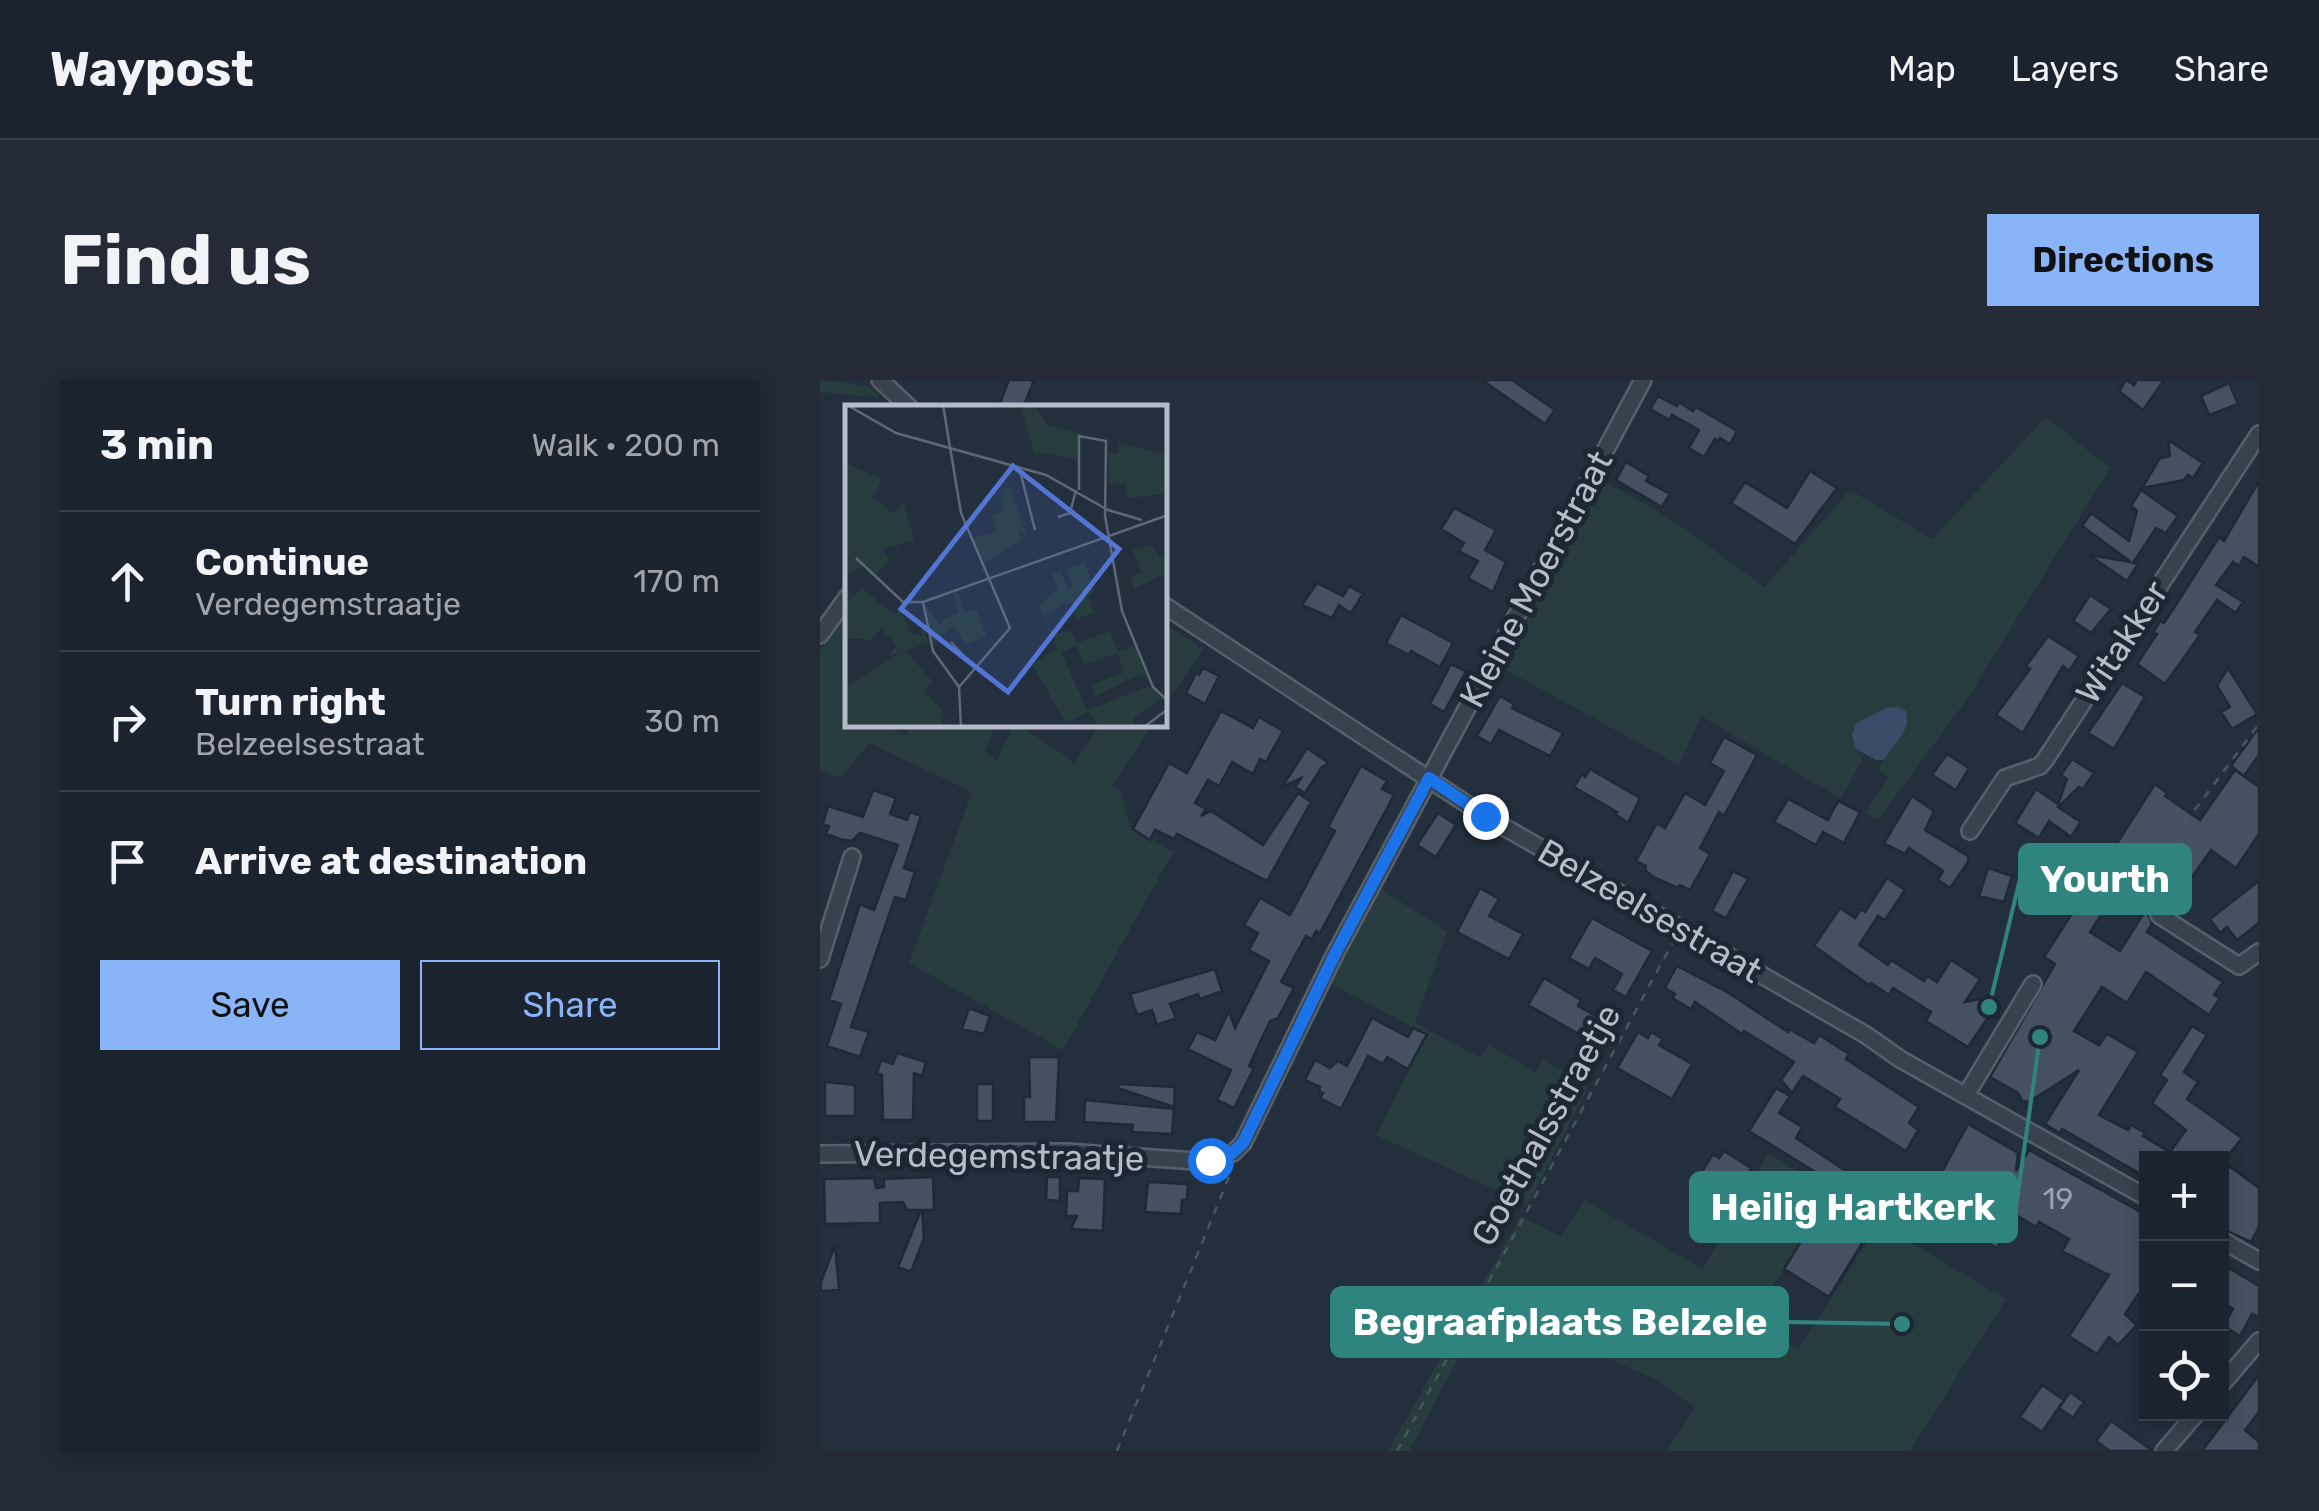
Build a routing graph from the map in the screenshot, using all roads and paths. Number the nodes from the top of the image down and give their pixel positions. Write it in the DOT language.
graph roads {
  1 [pos="880,380"];
  2 [pos="1643,380"];
  3 [pos="907,405"];
  4 [pos="2259,434"];
  5 [pos="845,600"];
  6 [pos="1168,608"];
  7 [pos="820,635"];
  8 [pos="2259,724"];
  9 [pos="1429,778"];
  10 [pos="2185,822"];
  11 [pos="1970,831"];
  12 [pos="852,857"];
  13 [pos="2160,915"];
  14 [pos="1680,928"];
  15 [pos="2259,952"];
  16 [pos="820,959"];
  17 [pos="2033,984"];
  18 [pos="1966,1095"];
  19 [pos="1243,1143"];
  20 [pos="820,1154"];
  21 [pos="2139,1194"];
  22 [pos="2224,1241"];
  23 [pos="2259,1261"];
  24 [pos="2259,1340"];
  25 [pos="2229,1376"];
  26 [pos="2190,1421"];
  27 [pos="1117,1451"];
  28 [pos="1396,1451"];
  29 [pos="2164,1451"];
  1 -- 3 [label="street"];
  2 -- 9 [label="street, Kleine Moerstraat"];
  4 -- 11 [label="street, Witakker"];
  5 -- 7 [label="street"];
  6 -- 9 [label="street, Belzeelsestraat"];
  8 -- 10 [label="path"];
  9 -- 14 [label="street, Belzeelsestraat"];
  9 -- 19 [label="street"];
  12 -- 16 [label="street"];
  13 -- 15 [label="street"];
  14 -- 18 [label="street, Belzeelsestraat"];
  14 -- 28 [label="path, Goethalsstraetje"];
  17 -- 18 [label="street"];
  18 -- 21 [label="street, Belzeelsestraat"];
  19 -- 20 [label="street, Verdegemstraatje"];
  19 -- 27 [label="path"];
  22 -- 23 [label="street"];
  24 -- 25 [label="street"];
  26 -- 29 [label="street"];
}
